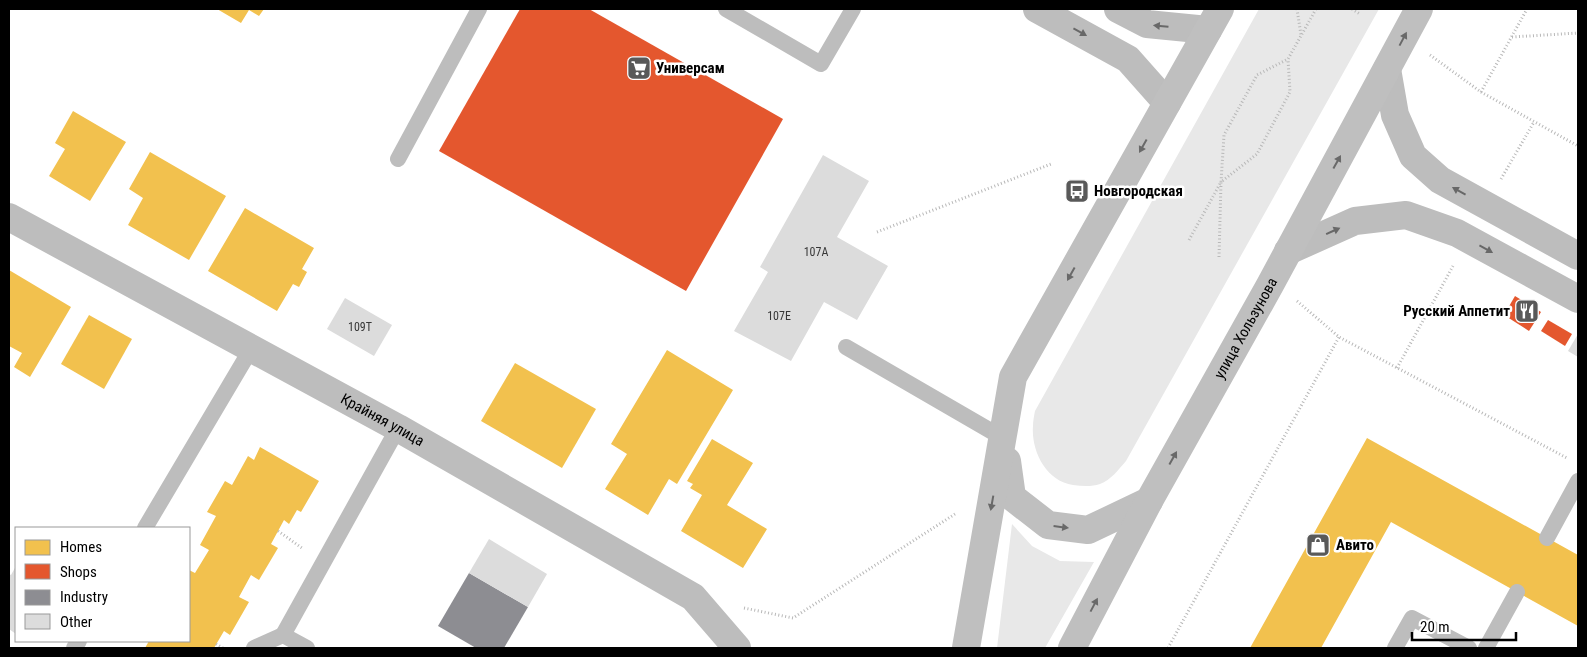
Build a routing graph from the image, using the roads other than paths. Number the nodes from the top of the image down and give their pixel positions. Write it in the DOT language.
graph roads {
  1 [pos="479,9"];
  2 [pos="726,9"];
  3 [pos="853,9"];
  4 [pos="1037,9"];
  5 [pos="1118,9"];
  6 [pos="1419,9"];
  7 [pos="1214,19"];
  8 [pos="1387,69"];
  9 [pos="1167,103"];
  10 [pos="398,159"];
  11 [pos="9,217"];
  12 [pos="1288,251"];
  13 [pos="1578,256"];
  14 [pos="1578,299"];
  15 [pos="846,347"];
  16 [pos="251,348"];
  17 [pos="398,428"];
  18 [pos="1003,438"];
  19 [pos="1578,481"];
  20 [pos="1149,501"];
  21 [pos="146,527"];
  22 [pos="1547,538"];
  23 [pos="1517,592"];
  24 [pos="283,635"];
  25 [pos="254,648"];
  26 [pos="307,648"];
  27 [pos="737,648"];
  28 [pos="966,648"];
  29 [pos="1072,648"];
  30 [pos="1395,648"];
  31 [pos="1468,648"];
  32 [pos="1486,648"];
  1 -- 10 [label="lane"];
  2 -- 3 [label="lane"];
  4 -- 9 [label="street, one-way"];
  7 -- 5 [label="street, one-way"];
  8 -- 6 [label="main road, улица Хользунова, one-way"];
  7 -- 9 [label="main road"];
  12 -- 8 [label="main road, улица Хользунова, one-way"];
  13 -- 8 [label="street, one-way"];
  9 -- 18 [label="main road, one-way"];
  11 -- 16 [label="street, Крайняя улица"];
  12 -- 14 [label="street, one-way"];
  20 -- 12 [label="main road, улица Хользунова, one-way"];
  15 -- 18 [label="lane"];
  16 -- 17 [label="street, Крайняя улица"];
  16 -- 21 [label="lane"];
  17 -- 24 [label="lane"];
  17 -- 27 [label="street, Крайняя улица"];
  18 -- 20 [label="main road, one-way"];
  18 -- 28 [label="main road, one-way"];
  19 -- 22 [label="lane"];
  29 -- 20 [label="main road, улица Хользунова, one-way"];
  23 -- 32 [label="lane"];
  24 -- 25 [label="lane"];
  24 -- 26 [label="lane"];
  30 -- 31 [label="lane"];
}
